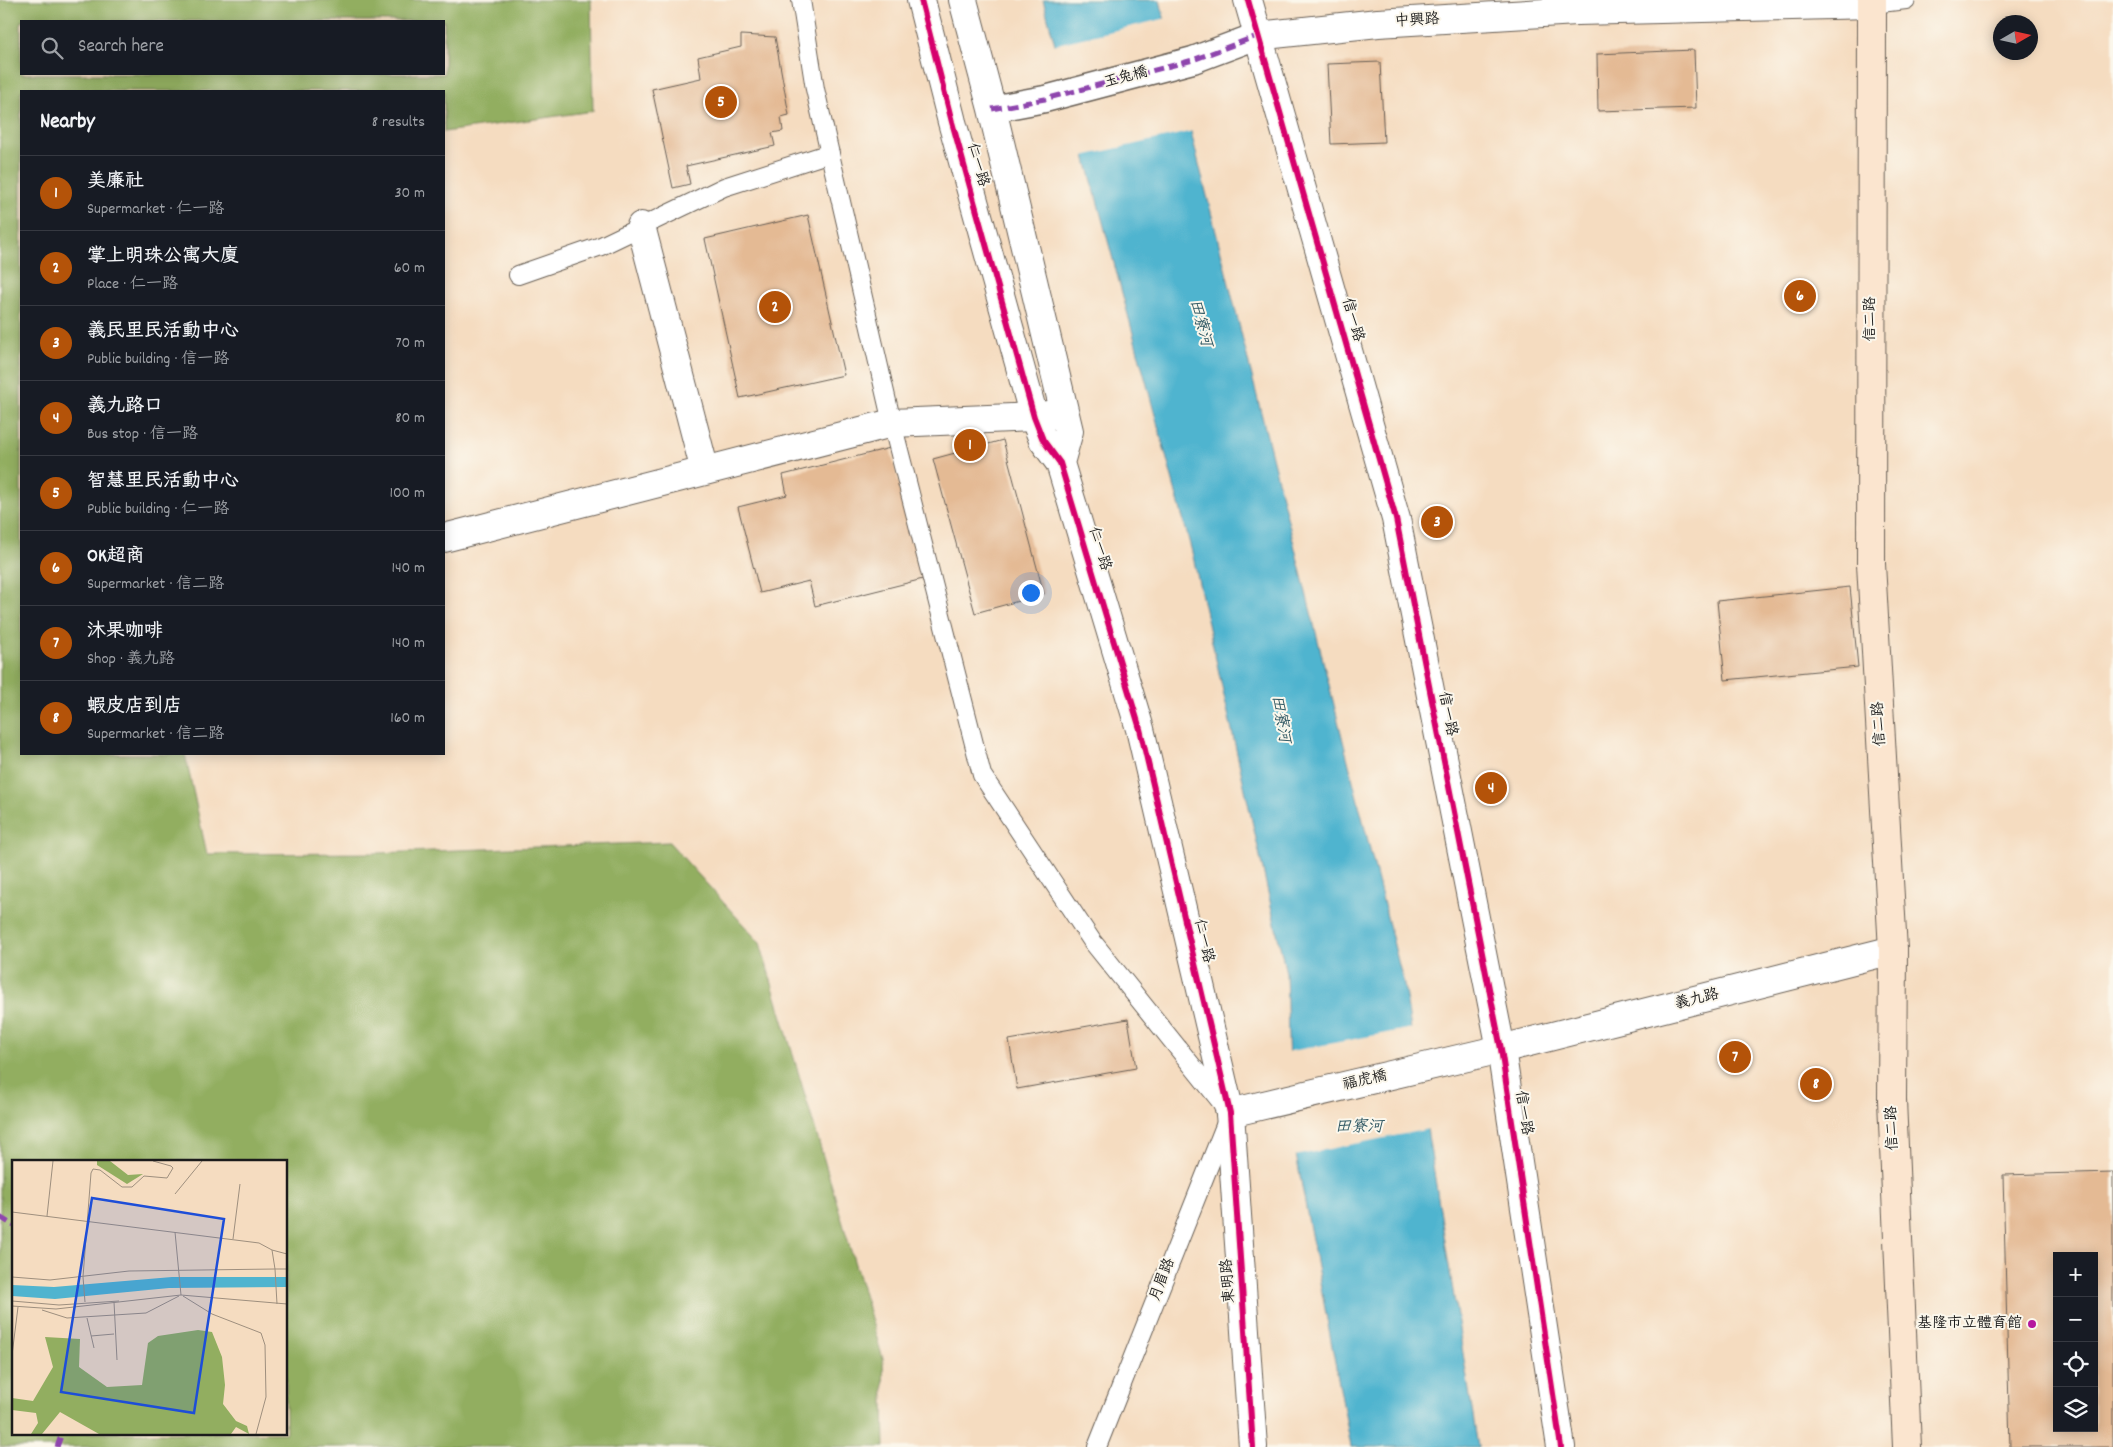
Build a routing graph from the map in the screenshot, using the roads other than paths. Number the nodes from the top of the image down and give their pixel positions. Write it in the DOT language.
graph roads {
  1 [pos="801,0"];
  2 [pos="921,0"];
  3 [pos="963,0"];
  4 [pos="1248,0"];
  5 [pos="1906,0"];
  6 [pos="1872,2"];
  7 [pos="1257,36"];
  8 [pos="992,109"];
  9 [pos="830,153"];
  10 [pos="641,226"];
  11 [pos="518,275"];
  12 [pos="1064,413"];
  13 [pos="1034,417"];
  14 [pos="892,423"];
  15 [pos="1060,463"];
  16 [pos="705,471"];
  17 [pos="445,538"];
  18 [pos="1893,950"];
  19 [pos="1501,1049"];
  20 [pos="1230,1113"];
  21 [pos="1097,1447"];
  22 [pos="1253,1447"];
  23 [pos="1561,1447"];
  24 [pos="1907,1447"];
  1 -- 9 [label="lane"];
  2 -- 13 [label="street, 仁一路"];
  3 -- 8 [label="street, 仁一路"];
  4 -- 7 [label="street, 信一路"];
  5 -- 6 [label="lane, 中興路"];
  6 -- 7 [label="street, 中興路"];
  6 -- 18 [label="main road, 信二路"];
  7 -- 8 [label="street, 玉兔橋"];
  7 -- 19 [label="street, 信一路"];
  8 -- 12 [label="street, 仁一路"];
  9 -- 10 [label="lane"];
  9 -- 14 [label="lane"];
  10 -- 11 [label="lane"];
  10 -- 16 [label="street"];
  12 -- 13 [label="street"];
  12 -- 15 [label="street, 仁一路"];
  13 -- 14 [label="street"];
  13 -- 15 [label="street, 仁一路"];
  14 -- 16 [label="street"];
  14 -- 20 [label="lane"];
  15 -- 20 [label="street, 仁一路"];
  16 -- 17 [label="street"];
  18 -- 19 [label="street, 義九路"];
  18 -- 24 [label="main road, 信二路"];
  19 -- 20 [label="street, 福虎橋"];
  19 -- 23 [label="street, 信一路"];
  20 -- 21 [label="lane, 月眉路"];
  20 -- 22 [label="street, 東明路"];
}
